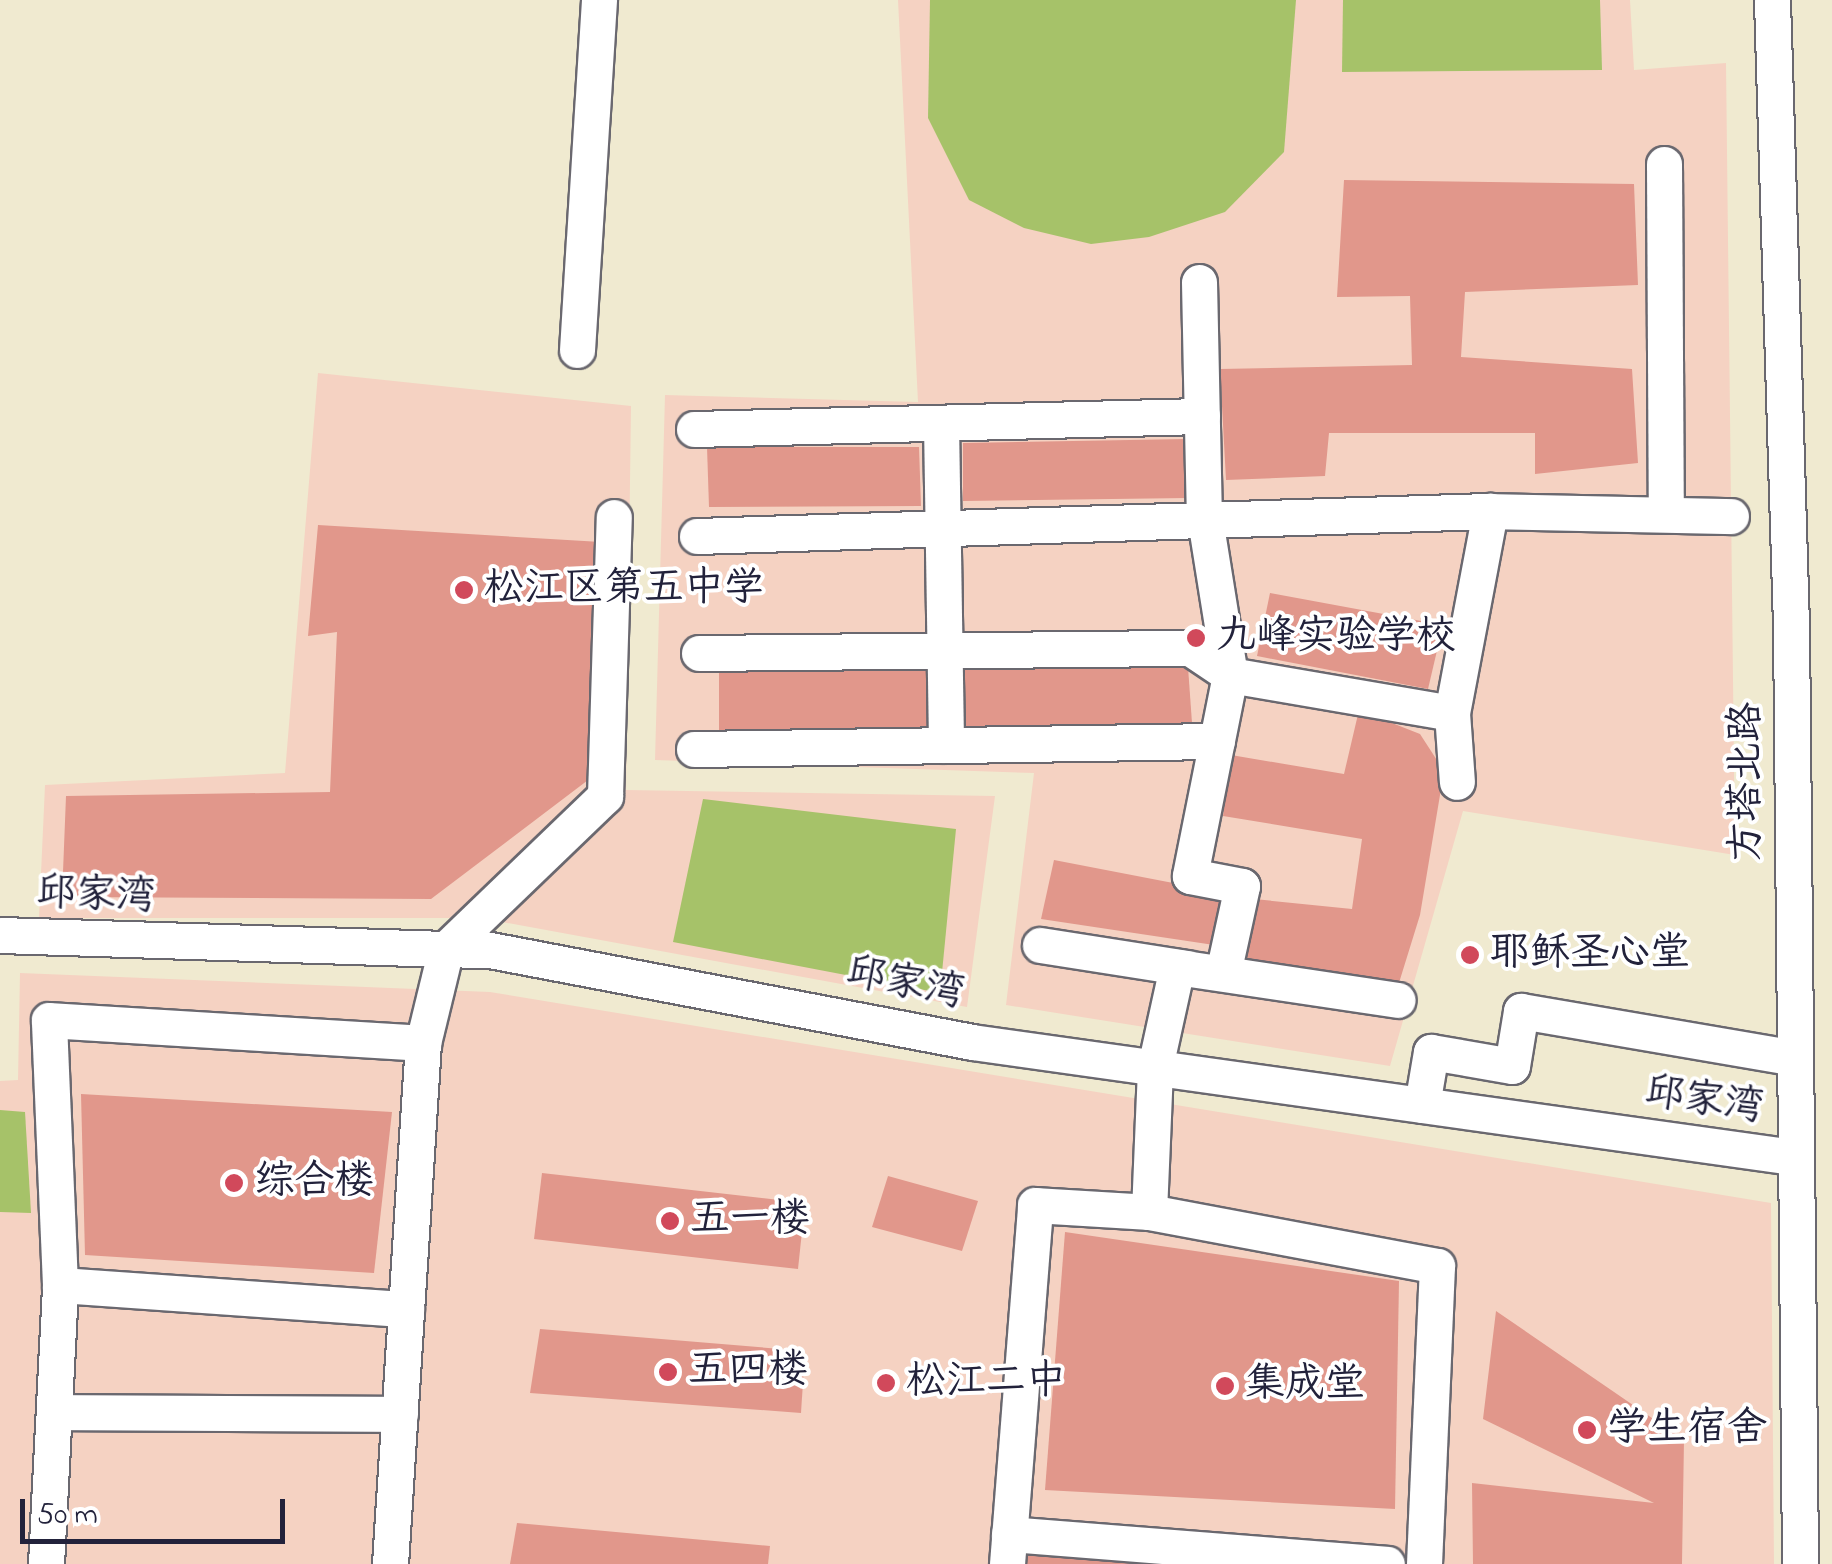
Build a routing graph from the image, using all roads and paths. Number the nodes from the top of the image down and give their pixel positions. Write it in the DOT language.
graph roads {
  1 [pos="598,0"];
  2 [pos="1772,0"];
  3 [pos="1664,164"];
  4 [pos="1199,282"];
  5 [pos="577,350"];
  6 [pos="1202,416"];
  7 [pos="941,423"];
  8 [pos="694,428"];
  9 [pos="1490,511"];
  10 [pos="1666,514"];
  11 [pos="1731,516"];
  12 [pos="614,518"];
  13 [pos="1205,520"];
  14 [pos="943,528"];
  15 [pos="697,536"];
  16 [pos="945,650"];
  17 [pos="699,653"];
  18 [pos="1230,675"];
  19 [pos="1452,713"];
  20 [pos="1218,741"];
  21 [pos="946,745"];
  22 [pos="694,749"];
  23 [pos="1457,782"];
  24 [pos="0,935"];
  25 [pos="1040,945"];
  26 [pos="446,949"];
  27 [pos="1187,968"];
  28 [pos="1222,973"];
  29 [pos="1398,1000"];
  30 [pos="422,1043"];
  31 [pos="1791,1057"];
  32 [pos="1155,1067"];
  33 [pos="1422,1104"];
  34 [pos="1792,1157"];
  35 [pos="1148,1212"];
  36 [pos="60,1285"];
  37 [pos="406,1309"];
  38 [pos="54,1412"];
  39 [pos="400,1414"];
  40 [pos="1008,1549"];
  41 [pos="46,1564"];
  42 [pos="390,1564"];
  43 [pos="1387,1564"];
  44 [pos="1424,1564"];
  45 [pos="1800,1564"];
  1 -- 5 [label="street"];
  2 -- 31 [label="street, 方塔北路"];
  3 -- 10 [label="street"];
  4 -- 6 [label="street"];
  6 -- 7 [label="street"];
  6 -- 13 [label="street"];
  7 -- 8 [label="street"];
  7 -- 14 [label="street"];
  9 -- 10 [label="street"];
  9 -- 13 [label="street"];
  9 -- 19 [label="street"];
  10 -- 11 [label="street"];
  12 -- 26 [label="street"];
  13 -- 14 [label="street"];
  13 -- 18 [label="street"];
  14 -- 15 [label="street"];
  14 -- 16 [label="street"];
  16 -- 17 [label="street"];
  16 -- 18 [label="street"];
  16 -- 21 [label="street"];
  18 -- 19 [label="street"];
  18 -- 20 [label="street"];
  19 -- 23 [label="street"];
  20 -- 21 [label="street"];
  20 -- 28 [label="street"];
  21 -- 22 [label="street"];
  24 -- 26 [label="street, 邱家湾"];
  25 -- 27 [label="street"];
  26 -- 30 [label="street"];
  26 -- 32 [label="street, 邱家湾"];
  27 -- 28 [label="street"];
  27 -- 32 [label="street"];
  28 -- 29 [label="street"];
  30 -- 36 [label="street"];
  30 -- 37 [label="street"];
  31 -- 33 [label="street"];
  31 -- 34 [label="street, 方塔北路"];
  32 -- 33 [label="street, 邱家湾"];
  32 -- 35 [label="street"];
  33 -- 34 [label="street, 邱家湾"];
  34 -- 45 [label="street, 方塔北路"];
  35 -- 40 [label="street"];
  35 -- 44 [label="street"];
  36 -- 37 [label="street"];
  36 -- 38 [label="street"];
  37 -- 39 [label="street"];
  38 -- 39 [label="street"];
  38 -- 41 [label="street"];
  39 -- 42 [label="street"];
  40 -- 43 [label="street"];
}
